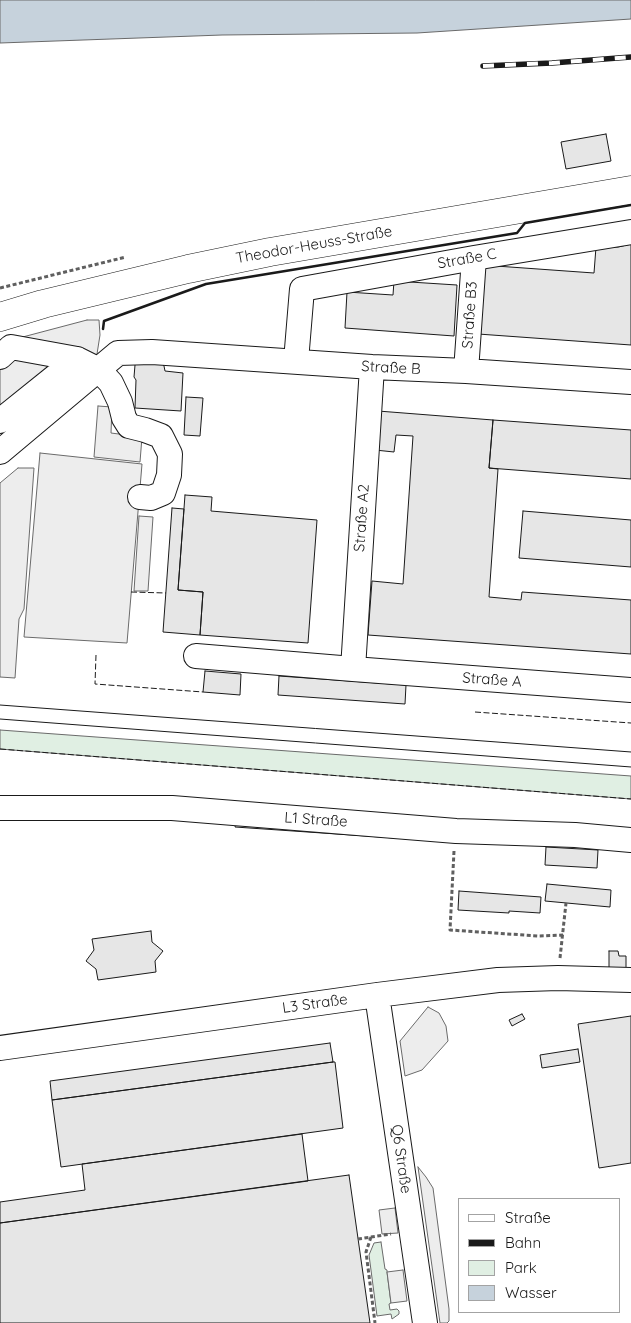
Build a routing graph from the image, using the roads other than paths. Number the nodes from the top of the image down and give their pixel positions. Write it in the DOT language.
graph roads {
  1 [pos="631,190"];
  2 [pos="631,232"];
  3 [pos="474,258"];
  4 [pos="0,316"];
  5 [pos="0,357"];
  6 [pos="77,359"];
  7 [pos="296,361"];
  8 [pos="372,367"];
  9 [pos="99,370"];
  10 [pos="466,371"];
  11 [pos="631,382"];
  12 [pos="0,421"];
  13 [pos="0,452"];
  14 [pos="140,497"];
  15 [pos="196,656"];
  16 [pos="353,670"];
  17 [pos="631,690"];
  18 [pos="0,808"];
  19 [pos="631,840"];
  20 [pos="631,980"];
  21 [pos="377,995"];
  22 [pos="0,1048"];
  23 [pos="425,1323"];
  1 -- 4 [label="main road, Theodor-Heuss-Straße"];
  2 -- 3 [label="lane, Straße C"];
  3 -- 7 [label="lane, Straße C"];
  3 -- 10 [label="lane, Straße B3"];
  5 -- 6 [label="lane"];
  6 -- 9 [label="lane"];
  6 -- 12 [label="lane"];
  7 -- 8 [label="lane, Straße B"];
  7 -- 9 [label="lane, Straße B"];
  8 -- 10 [label="lane, Straße B"];
  8 -- 16 [label="lane, Straße A2"];
  9 -- 13 [label="lane, Straße B"];
  9 -- 14 [label="lane"];
  10 -- 11 [label="lane, Straße B"];
  15 -- 16 [label="lane, Straße A"];
  16 -- 17 [label="lane, Straße A"];
  18 -- 19 [label="lane, L1 Straße"];
  20 -- 21 [label="lane, L3 Straße"];
  21 -- 22 [label="lane, L3 Straße"];
  21 -- 23 [label="lane, Q6 Straße"];
}
